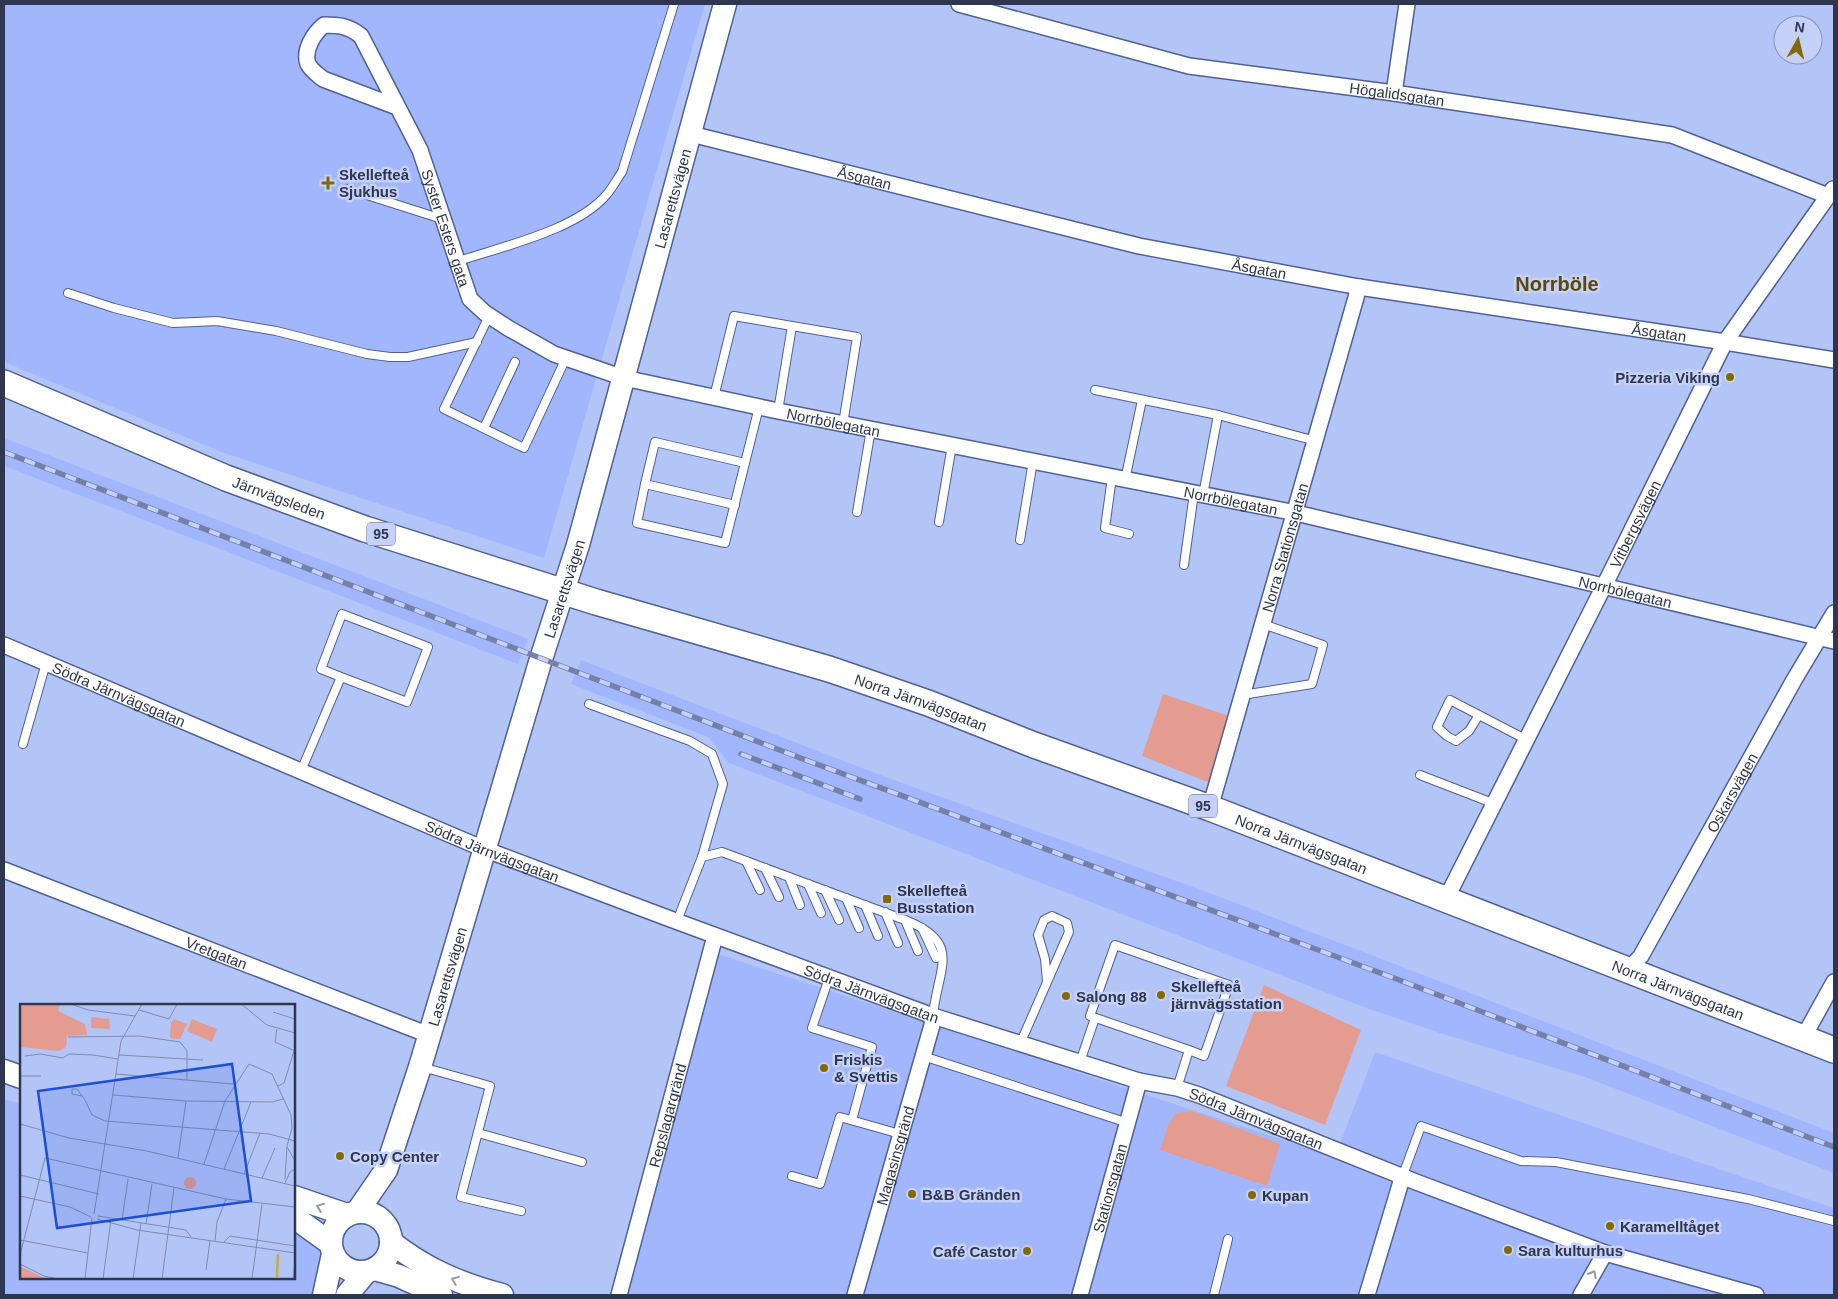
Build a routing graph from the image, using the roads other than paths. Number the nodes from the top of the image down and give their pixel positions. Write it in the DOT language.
graph roads {
  1 [pos="674,4"];
  2 [pos="726,4"];
  3 [pos="959,4"];
  4 [pos="1406,4"];
  5 [pos="1394,92"];
  6 [pos="397,108"];
  7 [pos="691,134"];
  8 [pos="348,189"];
  9 [pos="1831,192"];
  10 [pos="442,219"];
  11 [pos="456,262"];
  12 [pos="1359,287"];
  13 [pos="68,293"];
  14 [pos="490,316"];
  15 [pos="792,326"];
  16 [pos="477,342"];
  17 [pos="1724,342"];
  18 [pos="566,358"];
  19 [pos="1834,360"];
  20 [pos="515,362"];
  21 [pos="624,378"];
  22 [pos="4,383"];
  23 [pos="1095,390"];
  24 [pos="714,397"];
  25 [pos="1142,400"];
  26 [pos="759,407"];
  27 [pos="778,411"];
  28 [pos="1218,415"];
  29 [pos="843,424"];
  30 [pos="484,428"];
  31 [pos="870,429"];
  32 [pos="1316,441"];
  33 [pos="952,445"];
  34 [pos="1033,461"];
  35 [pos="745,463"];
  36 [pos="1119,478"];
  37 [pos="645,484"];
  38 [pos="1198,494"];
  39 [pos="735,504"];
  40 [pos="857,512"];
  41 [pos="1296,513"];
  42 [pos="939,522"];
  43 [pos="1129,534"];
  44 [pos="1020,540"];
  45 [pos="1184,565"];
  46 [pos="1604,587"];
  47 [pos="562,590"];
  48 [pos="1834,613"];
  49 [pos="1263,624"];
  50 [pos="1827,639"];
  51 [pos="4,645"];
  52 [pos="46,663"];
  53 [pos="341,677"];
  54 [pos="1242,695"];
  55 [pos="589,704"];
  56 [pos="1480,715"];
  57 [pos="1527,740"];
  58 [pos="23,744"];
  59 [pos="301,771"];
  60 [pos="1420,774"];
  61 [pos="1495,804"];
  62 [pos="1210,808"];
  63 [pos="484,849"];
  64 [pos="702,857"];
  65 [pos="746,861"];
  66 [pos="765,868"];
  67 [pos="4,870"];
  68 [pos="789,877"];
  69 [pos="808,884"];
  70 [pos="760,890"];
  71 [pos="825,890"];
  72 [pos="779,897"];
  73 [pos="846,898"];
  74 [pos="1446,900"];
  75 [pos="800,905"];
  76 [pos="865,905"];
  77 [pos="885,912"];
  78 [pos="821,913"];
  79 [pos="839,920"];
  80 [pos="905,920"];
  81 [pos="677,922"];
  82 [pos="922,926"];
  83 [pos="859,928"];
  84 [pos="715,936"];
  85 [pos="878,936"];
  86 [pos="898,943"];
  87 [pos="918,951"];
  88 [pos="936,958"];
  89 [pos="1628,970"];
  90 [pos="829,978"];
  91 [pos="1047,981"];
  92 [pos="1834,982"];
  93 [pos="933,1016"];
  94 [pos="1095,1018"];
  95 [pos="430,1034"];
  96 [pos="1803,1038"];
  97 [pos="1020,1044"];
  98 [pos="1189,1050"];
  99 [pos="1834,1050"];
  100 [pos="923,1056"];
  101 [pos="1080,1062"];
  102 [pos="420,1067"];
  103 [pos="4,1071"];
  104 [pos="20,1078"];
  105 [pos="1139,1081"];
  106 [pos="1176,1088"];
  107 [pos="852,1120"];
  108 [pos="1128,1122"];
  109 [pos="478,1133"];
  110 [pos="900,1134"];
  111 [pos="582,1162"];
  112 [pos="386,1170"];
  113 [pos="1403,1175"];
  114 [pos="792,1176"];
  115 [pos="295,1197"];
  116 [pos="521,1212"];
  117 [pos="352,1214"];
  118 [pos="295,1218"];
  119 [pos="1834,1222"];
  120 [pos="387,1232"];
  121 [pos="1228,1240"];
  122 [pos="332,1248"];
  123 [pos="1605,1253"];
  124 [pos="370,1271"];
  125 [pos="324,1295"];
  126 [pos="347,1295"];
  127 [pos="441,1295"];
  128 [pos="502,1295"];
  129 [pos="619,1295"];
  130 [pos="855,1295"];
  131 [pos="1080,1295"];
  132 [pos="1214,1295"];
  133 [pos="1367,1295"];
  134 [pos="1581,1295"];
  135 [pos="1756,1295"];
  1 -- 11 [label="lane"];
  2 -- 7 [label="main road, Lasarettsvägen"];
  3 -- 5 [label="street, Högalidsgatan"];
  4 -- 5 [label="street"];
  5 -- 9 [label="street, Högalidsgatan"];
  6 -- 6 [label="street, Syster Esters gata"];
  6 -- 10 [label="street, Syster Esters gata"];
  7 -- 12 [label="street, Åsgatan"];
  7 -- 21 [label="main road, Lasarettsvägen"];
  8 -- 10 [label="lane"];
  9 -- 17 [label="street, Vitbergsvägen"];
  10 -- 11 [label="street, Syster Esters gata"];
  11 -- 14 [label="street, Syster Esters gata"];
  12 -- 17 [label="street, Åsgatan"];
  12 -- 32 [label="street, Norra Stationsgatan"];
  13 -- 16 [label="lane"];
  14 -- 16 [label="lane"];
  14 -- 18 [label="street, Syster Esters gata"];
  15 -- 24 [label="lane"];
  15 -- 27 [label="lane"];
  15 -- 29 [label="lane"];
  16 -- 30 [label="lane"];
  17 -- 19 [label="street, Åsgatan"];
  17 -- 46 [label="street, Vitbergsvägen"];
  18 -- 21 [label="street, Syster Esters gata"];
  18 -- 30 [label="lane"];
  20 -- 30 [label="lane"];
  21 -- 24 [label="street, Norrbölegatan"];
  21 -- 47 [label="main road, Lasarettsvägen"];
  22 -- 47 [label="main road, Järnvägsleden / 95"];
  23 -- 25 [label="lane"];
  24 -- 26 [label="street, Norrbölegatan"];
  25 -- 28 [label="lane"];
  25 -- 36 [label="lane"];
  26 -- 27 [label="street, Norrbölegatan"];
  26 -- 35 [label="lane"];
  27 -- 29 [label="street, Norrbölegatan"];
  28 -- 32 [label="lane"];
  28 -- 38 [label="lane"];
  29 -- 31 [label="street, Norrbölegatan"];
  31 -- 33 [label="street, Norrbölegatan"];
  31 -- 40 [label="lane"];
  32 -- 41 [label="street, Norra Stationsgatan"];
  33 -- 34 [label="street, Norrbölegatan"];
  33 -- 42 [label="lane"];
  34 -- 36 [label="street, Norrbölegatan"];
  34 -- 44 [label="lane"];
  35 -- 37 [label="lane"];
  35 -- 39 [label="lane"];
  36 -- 38 [label="street, Norrbölegatan"];
  36 -- 43 [label="lane"];
  37 -- 39 [label="lane"];
  37 -- 39 [label="lane"];
  38 -- 41 [label="street, Norrbölegatan"];
  38 -- 45 [label="lane"];
  41 -- 46 [label="street, Norrbölegatan"];
  41 -- 49 [label="street, Norra Stationsgatan"];
  46 -- 50 [label="street, Norrbölegatan"];
  46 -- 57 [label="street, Vitbergsvägen"];
  47 -- 62 [label="main road, Norra Järnvägsgatan / 95"];
  47 -- 63 [label="main road, Lasarettsvägen"];
  48 -- 50 [label="street, Oskarsvägen"];
  49 -- 54 [label="street, Norra Stationsgatan"];
  49 -- 54 [label="lane"];
  50 -- 89 [label="street, Oskarsvägen"];
  51 -- 52 [label="street, Södra Järnvägsgatan"];
  52 -- 58 [label="lane"];
  52 -- 59 [label="street, Södra Järnvägsgatan"];
  53 -- 53 [label="lane"];
  53 -- 59 [label="lane"];
  54 -- 62 [label="street, Norra Stationsgatan"];
  55 -- 64 [label="lane"];
  56 -- 56 [label="lane"];
  56 -- 57 [label="lane"];
  57 -- 61 [label="street, Vitbergsvägen"];
  59 -- 63 [label="street, Södra Järnvägsgatan"];
  60 -- 61 [label="lane"];
  61 -- 74 [label="street, Vitbergsvägen"];
  62 -- 74 [label="main road, Norra Järnvägsgatan / 95"];
  63 -- 81 [label="street, Södra Järnvägsgatan"];
  63 -- 95 [label="main road, Lasarettsvägen"];
  64 -- 65 [label="lane"];
  64 -- 81 [label="lane"];
  65 -- 66 [label="lane"];
  65 -- 70 [label="lane"];
  66 -- 68 [label="lane"];
  66 -- 72 [label="lane"];
  67 -- 95 [label="street, Vretgatan"];
  68 -- 69 [label="lane"];
  68 -- 75 [label="lane"];
  69 -- 71 [label="lane"];
  69 -- 78 [label="lane"];
  71 -- 73 [label="lane"];
  71 -- 79 [label="lane"];
  73 -- 76 [label="lane"];
  73 -- 83 [label="lane"];
  74 -- 89 [label="main road, Norra Järnvägsgatan / 95"];
  76 -- 77 [label="lane"];
  76 -- 85 [label="lane"];
  77 -- 80 [label="lane"];
  77 -- 86 [label="lane"];
  80 -- 82 [label="lane"];
  80 -- 87 [label="lane"];
  81 -- 84 [label="street, Södra Järnvägsgatan"];
  82 -- 88 [label="lane"];
  82 -- 93 [label="lane"];
  84 -- 90 [label="street, Södra Järnvägsgatan"];
  84 -- 129 [label="street, Repslagargränd"];
  89 -- 96 [label="main road, Norra Järnvägsgatan / 95"];
  90 -- 93 [label="street, Södra Järnvägsgatan"];
  90 -- 107 [label="lane"];
  91 -- 91 [label="lane"];
  91 -- 97 [label="lane"];
  92 -- 96 [label="street"];
  93 -- 97 [label="street, Södra Järnvägsgatan"];
  93 -- 100 [label="street, Magasinsgränd"];
  94 -- 98 [label="lane"];
  94 -- 98 [label="lane"];
  94 -- 101 [label="lane"];
  95 -- 102 [label="main road, Lasarettsvägen"];
  96 -- 99 [label="main road, Norra Järnvägsgatan / 95"];
  97 -- 101 [label="street, Södra Järnvägsgatan"];
  98 -- 106 [label="lane"];
  100 -- 108 [label="lane"];
  100 -- 110 [label="street, Magasinsgränd"];
  101 -- 105 [label="street, Södra Järnvägsgatan"];
  102 -- 109 [label="lane"];
  102 -- 112 [label="main road, Lasarettsvägen"];
  103 -- 104 [label="main road"];
  105 -- 106 [label="street, Södra Järnvägsgatan"];
  105 -- 108 [label="street, Stationsgatan"];
  106 -- 113 [label="street, Södra Järnvägsgatan"];
  107 -- 110 [label="lane"];
  107 -- 114 [label="lane"];
  108 -- 131 [label="street, Stationsgatan"];
  109 -- 111 [label="lane"];
  109 -- 116 [label="lane"];
  110 -- 130 [label="street, Magasinsgränd"];
  112 -- 117 [label="main road, Lasarettsvägen"];
  112 -- 120 [label="main road, Lasarettsvägen"];
  113 -- 119 [label="lane"];
  113 -- 123 [label="street, Södra Järnvägsgatan"];
  113 -- 133 [label="street"];
  117 -- 115 [label="main road, one-way"];
  117 -- 120 [label="main road"];
  117 -- 122 [label="main road"];
  118 -- 122 [label="main road"];
  120 -- 124 [label="main road"];
  128 -- 120 [label="main road, one-way"];
  121 -- 132 [label="lane"];
  122 -- 124 [label="main road"];
  122 -- 125 [label="main road"];
  134 -- 123 [label="street, one-way"];
  123 -- 135 [label="street, Södra Järnvägsgatan"];
  124 -- 126 [label="main road"];
  124 -- 127 [label="main road"];
}
